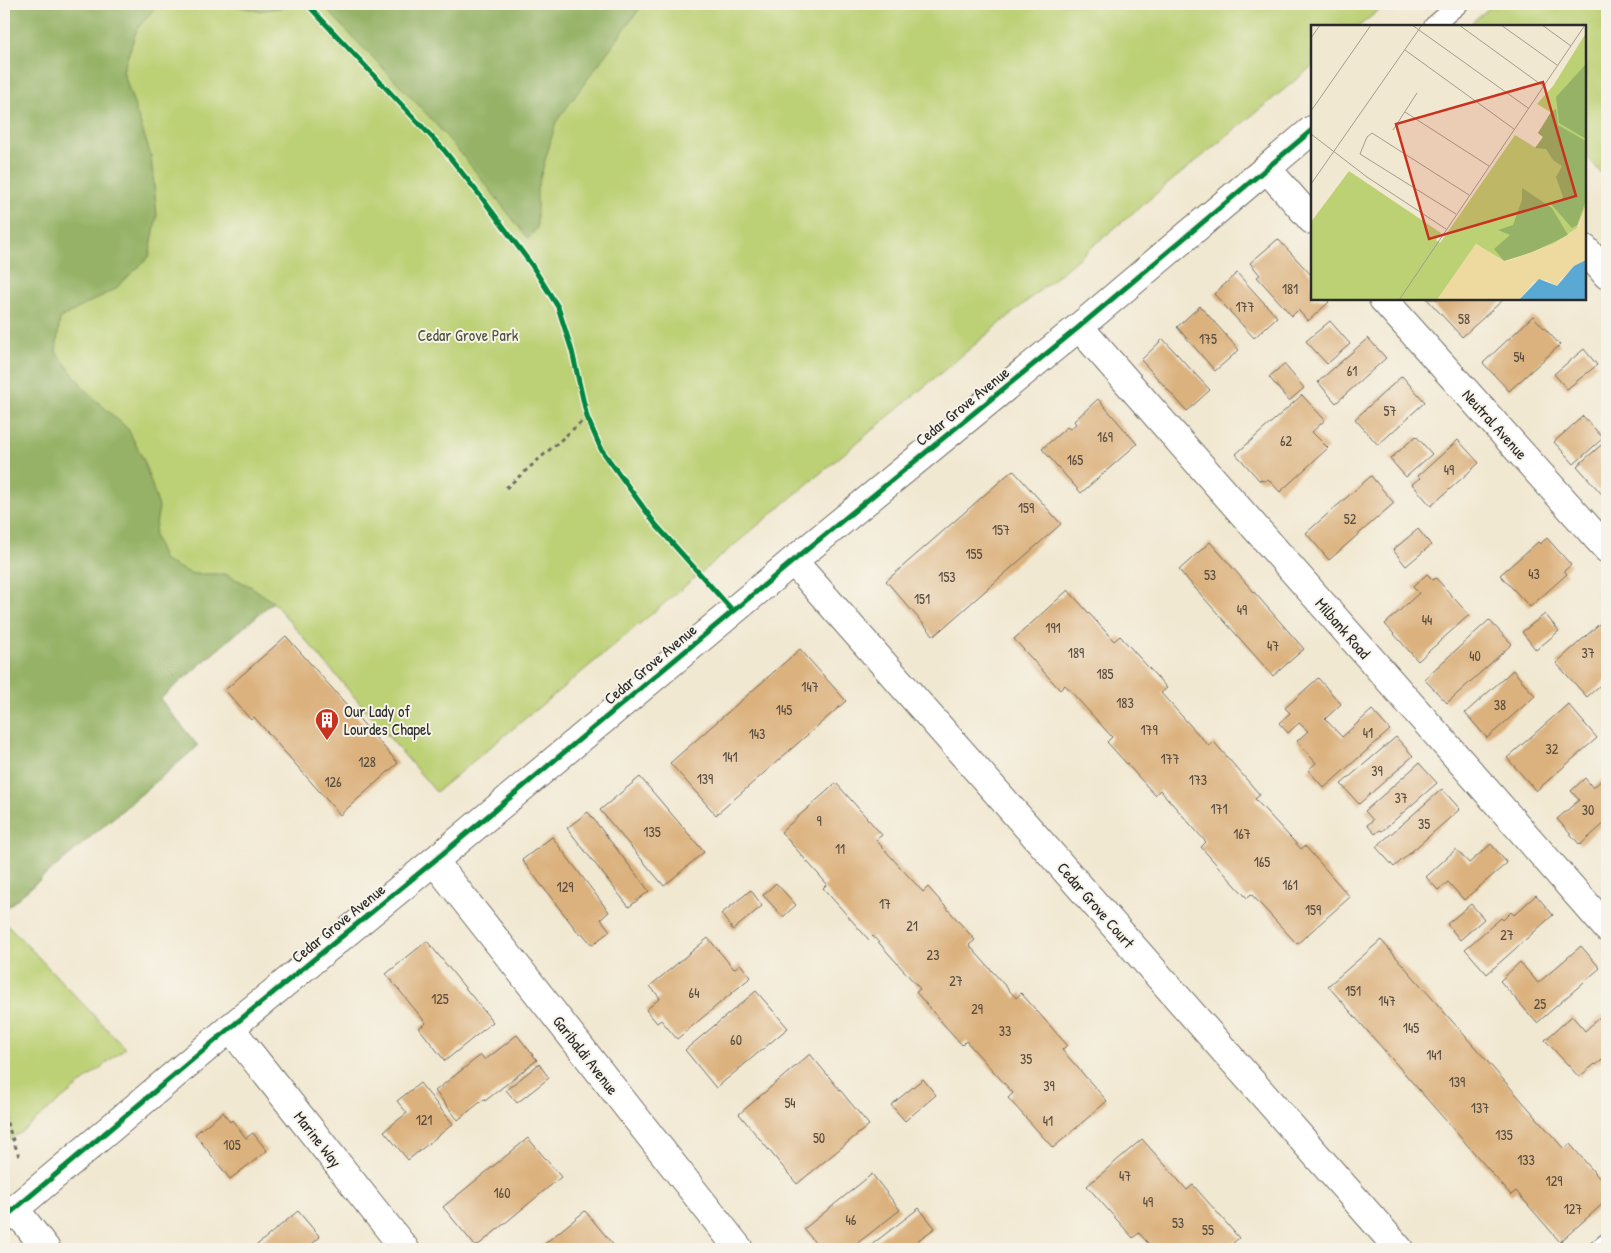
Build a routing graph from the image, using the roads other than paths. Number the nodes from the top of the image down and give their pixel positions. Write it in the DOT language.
graph roads {
  1 [pos="1459,4"];
  2 [pos="1434,25"];
  3 [pos="1311,131"];
  4 [pos="1267,169"];
  5 [pos="1311,219"];
  6 [pos="1586,250"];
  7 [pos="1607,275"];
  8 [pos="1384,300"];
  9 [pos="1079,327"];
  10 [pos="1607,549"];
  11 [pos="793,561"];
  12 [pos="434,862"];
  13 [pos="1607,928"];
  14 [pos="230,1028"];
  15 [pos="17,1208"];
  16 [pos="1607,1242"];
  17 [pos="46,1249"];
  18 [pos="405,1249"];
  19 [pos="739,1249"];
  20 [pos="1399,1249"];
  21 [pos="1598,1249"];
  1 -- 2 [label="lane"];
  3 -- 4 [label="street, Cedar Grove Avenue"];
  4 -- 5 [label="street"];
  4 -- 9 [label="street, Cedar Grove Avenue"];
  6 -- 7 [label="street"];
  8 -- 10 [label="street, Neutral Avenue"];
  9 -- 11 [label="street, Cedar Grove Avenue"];
  9 -- 13 [label="street, Milbank Road"];
  11 -- 12 [label="street, Cedar Grove Avenue"];
  11 -- 20 [label="street, Cedar Grove Court"];
  12 -- 14 [label="street, Cedar Grove Avenue"];
  12 -- 19 [label="street, Garibaldi Avenue"];
  14 -- 15 [label="street, Cedar Grove Avenue"];
  14 -- 18 [label="street, Marine Way"];
  15 -- 17 [label="street"];
  16 -- 21 [label="lane"];
}
